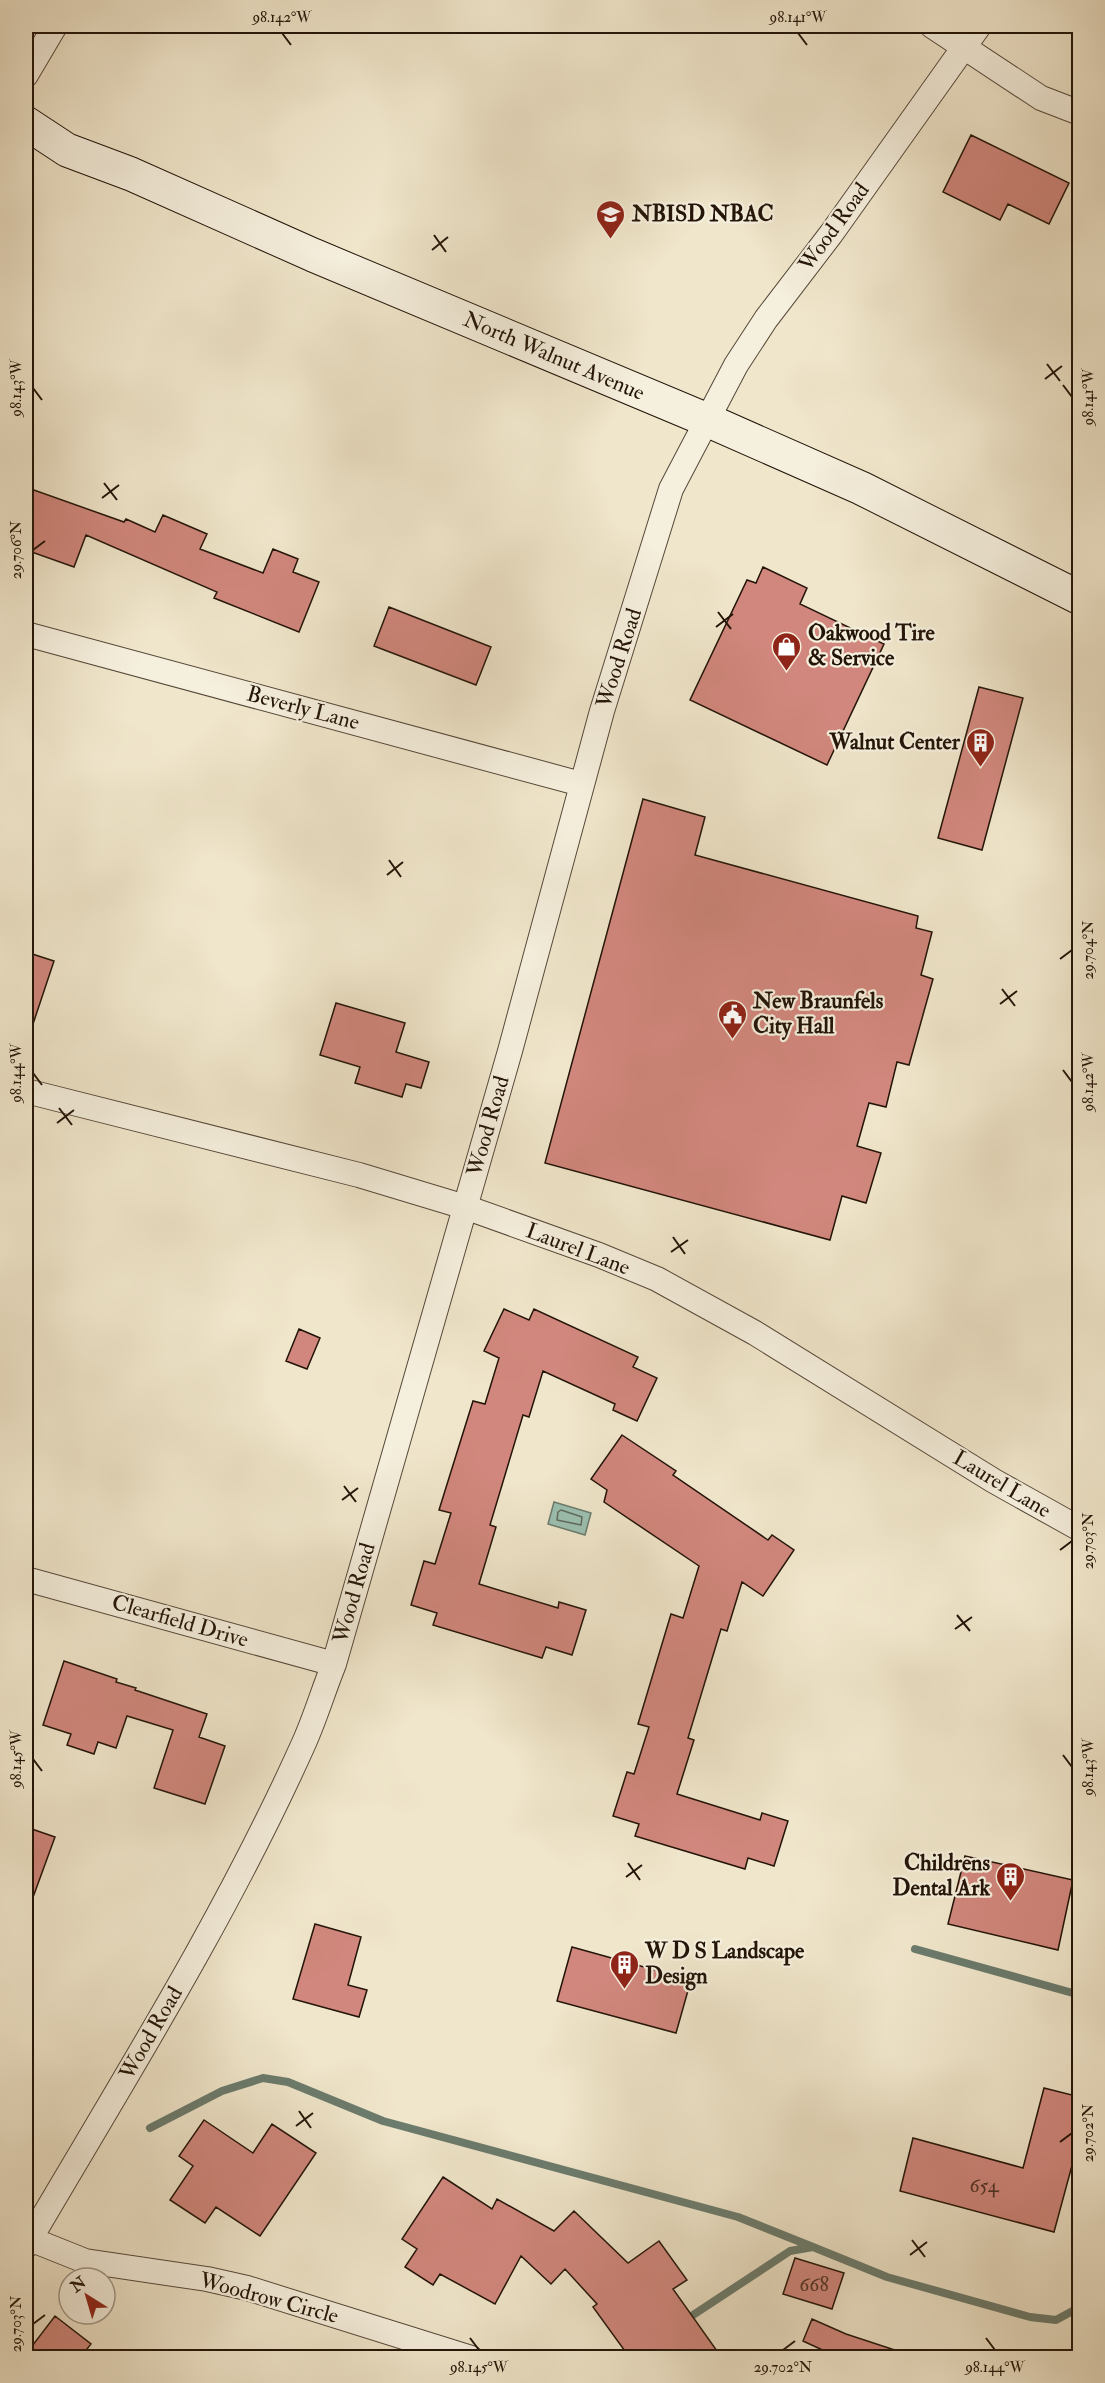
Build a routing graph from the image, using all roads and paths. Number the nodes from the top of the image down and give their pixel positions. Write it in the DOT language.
graph roads {
  1 [pos="55,26"];
  2 [pos="932,26"];
  3 [pos="979,26"];
  4 [pos="963,47"];
  5 [pos="26,75"];
  6 [pos="1080,113"];
  7 [pos="26,123"];
  8 [pos="707,420"];
  9 [pos="1080,597"];
  10 [pos="26,634"];
  11 [pos="581,784"];
  12 [pos="26,1091"];
  13 [pos="465,1207"];
  14 [pos="1080,1529"];
  15 [pos="26,1579"];
  16 [pos="334,1664"];
  17 [pos="28,2243"];
  18 [pos="471,2358"];
  1 -- 5 [label="street"];
  2 -- 4 [label="street"];
  3 -- 4 [label="street, Wood Road"];
  4 -- 6 [label="street"];
  4 -- 8 [label="street, Wood Road"];
  7 -- 8 [label="main road, North Walnut Avenue"];
  8 -- 9 [label="main road, North Walnut Avenue"];
  8 -- 11 [label="street, Wood Road"];
  10 -- 11 [label="street, Beverly Lane"];
  11 -- 13 [label="street, Wood Road"];
  12 -- 13 [label="street, Laurel Lane"];
  13 -- 14 [label="street, Laurel Lane"];
  13 -- 16 [label="street, Wood Road"];
  15 -- 16 [label="street, Clearfield Drive"];
  16 -- 17 [label="street, Wood Road"];
  17 -- 18 [label="street, Woodrow Circle"];
}
